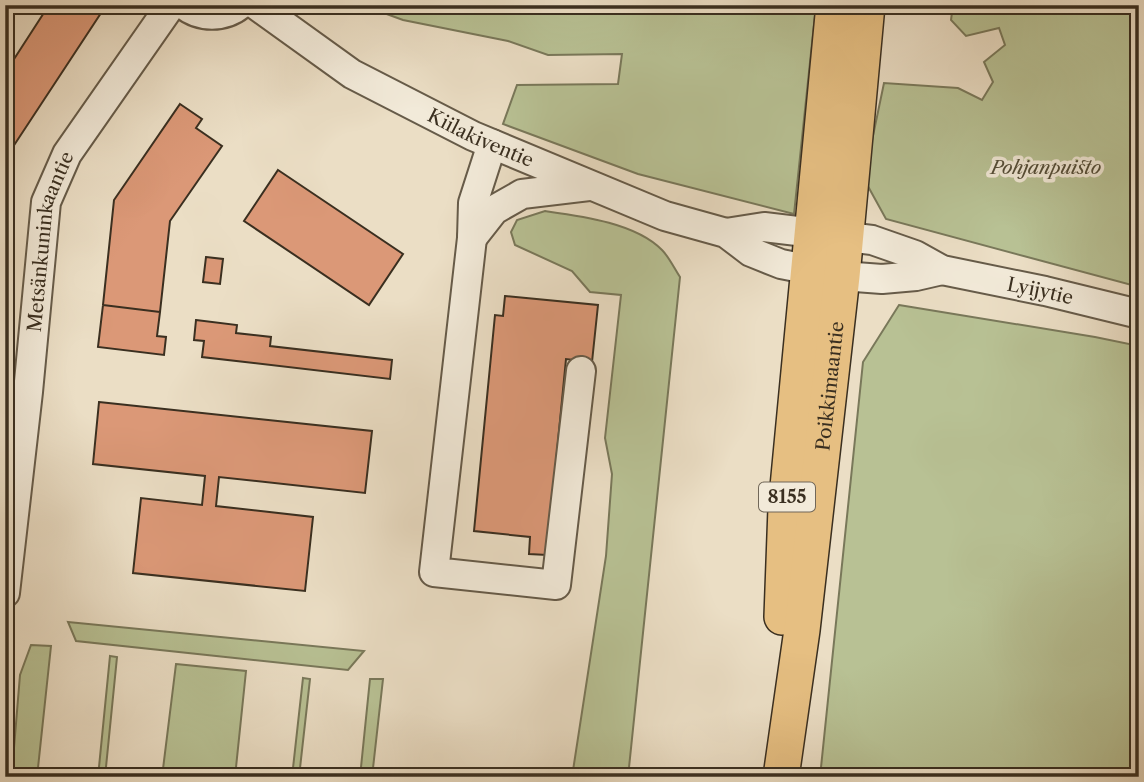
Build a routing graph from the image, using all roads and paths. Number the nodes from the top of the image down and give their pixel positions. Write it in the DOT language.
graph roads {
  1 [pos="171,5"];
  2 [pos="184,5"];
  3 [pos="240,5"];
  4 [pos="256,5"];
  5 [pos="834,5"];
  6 [pos="867,5"];
  7 [pos="492,144"];
  8 [pos="591,186"];
  9 [pos="726,233"];
  10 [pos="830,234"];
  11 [pos="472,238"];
  12 [pos="942,270"];
  13 [pos="825,273"];
  14 [pos="1139,314"];
  15 [pos="581,371"];
  16 [pos="5,593"];
  17 [pos="781,771"];
  1 -- 16 [label="street, Metsänkuninkaantie"];
  2 -- 3 [label="street"];
  4 -- 7 [label="street, Kiilakiventie"];
  5 -- 10 [label="main road, Poikkimaantie / 8155"];
  6 -- 10 [label="main road, Poikkimaantie / 8155"];
  7 -- 8 [label="street, Kiilakiventie"];
  7 -- 11 [label="street"];
  8 -- 9 [label="street, Kiilakiventie"];
  8 -- 11 [label="street"];
  9 -- 10 [label="street, Kiilakiventie"];
  9 -- 13 [label="street, Kiilakiventie"];
  10 -- 12 [label="street, Lyijytie"];
  10 -- 13 [label="main road, Poikkimaantie / 8155"];
  11 -- 15 [label="street"];
  12 -- 13 [label="street, Lyijytie"];
  12 -- 14 [label="street, Lyijytie"];
  13 -- 17 [label="main road, Poikkimaantie / 8155"];
}
